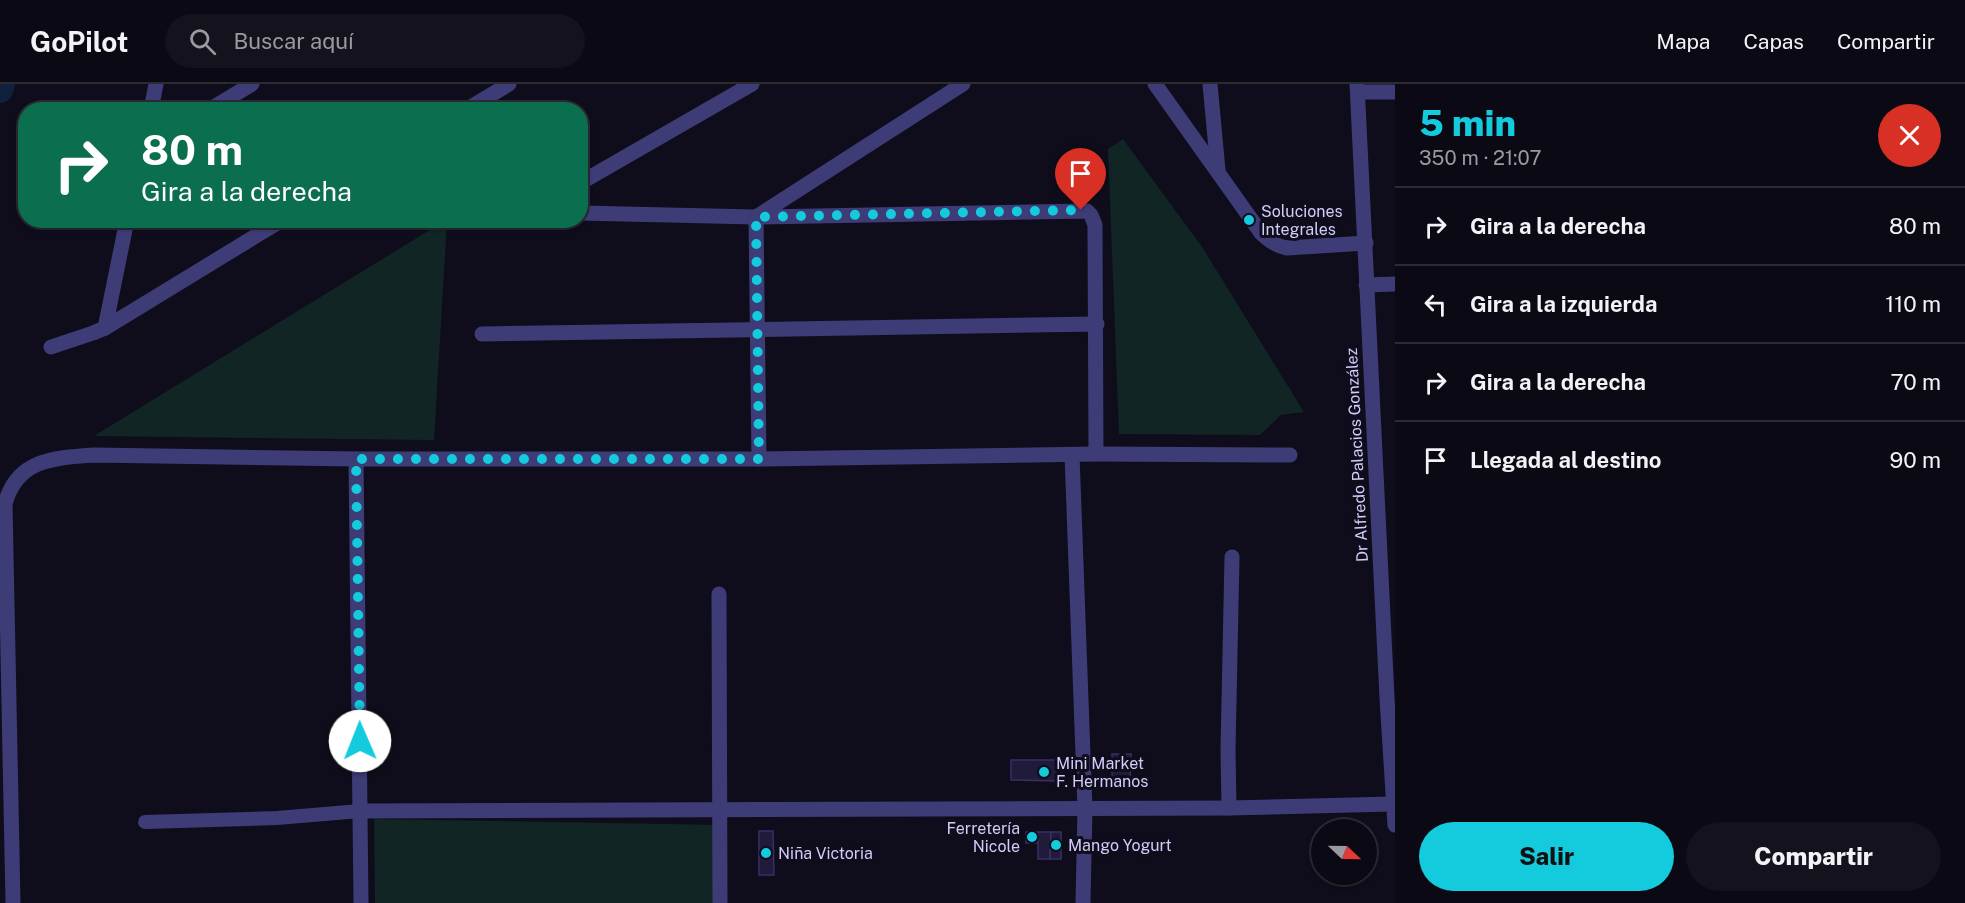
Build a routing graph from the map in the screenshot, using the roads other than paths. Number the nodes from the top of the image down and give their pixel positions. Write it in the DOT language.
graph roads {
  1 [pos="156,84"];
  2 [pos="252,84"];
  3 [pos="509,84"];
  4 [pos="752,84"];
  5 [pos="963,84"];
  6 [pos="1155,84"];
  7 [pos="1210,84"];
  8 [pos="1358,88"];
  9 [pos="1395,92"];
  10 [pos="153,102"];
  11 [pos="222,102"];
  12 [pos="479,102"];
  13 [pos="1218,170"];
  14 [pos="588,178"];
  15 [pos="588,213"];
  16 [pos="756,217"];
  17 [pos="125,228"];
  18 [pos="269,228"];
  19 [pos="1366,243"];
  20 [pos="1395,284"];
  21 [pos="1366,285"];
  22 [pos="1096,324"];
  23 [pos="105,328"];
  24 [pos="758,328"];
  25 [pos="482,334"];
  26 [pos="51,347"];
  27 [pos="1096,454"];
  28 [pos="1072,455"];
  29 [pos="1290,455"];
  30 [pos="356,459"];
  31 [pos="759,459"];
  32 [pos="1232,557"];
  33 [pos="719,594"];
  34 [pos="1391,698"];
  35 [pos="1393,804"];
  36 [pos="1229,808"];
  37 [pos="720,809"];
  38 [pos="1085,809"];
  39 [pos="360,811"];
  40 [pos="145,822"];
  41 [pos="1395,825"];
  42 [pos="12,903"];
  43 [pos="361,903"];
  44 [pos="720,903"];
  45 [pos="1083,903"];
  1 -- 10 [label="street"];
  2 -- 11 [label="street"];
  3 -- 12 [label="street"];
  4 -- 14 [label="street"];
  5 -- 16 [label="street"];
  6 -- 13 [label="street"];
  7 -- 13 [label="street"];
  8 -- 9 [label="street"];
  8 -- 19 [label="street, Dr Alfredo Palacios González"];
  13 -- 19 [label="street"];
  15 -- 16 [label="street"];
  16 -- 22 [label="street"];
  16 -- 24 [label="street"];
  17 -- 23 [label="street"];
  18 -- 23 [label="street"];
  19 -- 21 [label="street, Dr Alfredo Palacios González"];
  20 -- 21 [label="street"];
  21 -- 34 [label="street, Dr Alfredo Palacios González"];
  22 -- 24 [label="street"];
  22 -- 27 [label="street"];
  23 -- 26 [label="street"];
  24 -- 25 [label="street"];
  24 -- 31 [label="street"];
  27 -- 28 [label="street"];
  27 -- 29 [label="street"];
  28 -- 31 [label="street"];
  28 -- 38 [label="street"];
  30 -- 31 [label="street"];
  30 -- 39 [label="street"];
  30 -- 42 [label="street"];
  32 -- 36 [label="street"];
  33 -- 37 [label="street"];
  34 -- 35 [label="street, Dr Alfredo Palacios González"];
  35 -- 36 [label="street"];
  35 -- 41 [label="street, Dr Alfredo Palacios González"];
  36 -- 38 [label="street"];
  37 -- 38 [label="street"];
  37 -- 39 [label="street"];
  37 -- 44 [label="street"];
  38 -- 45 [label="street"];
  39 -- 40 [label="lane"];
  39 -- 43 [label="street"];
}
